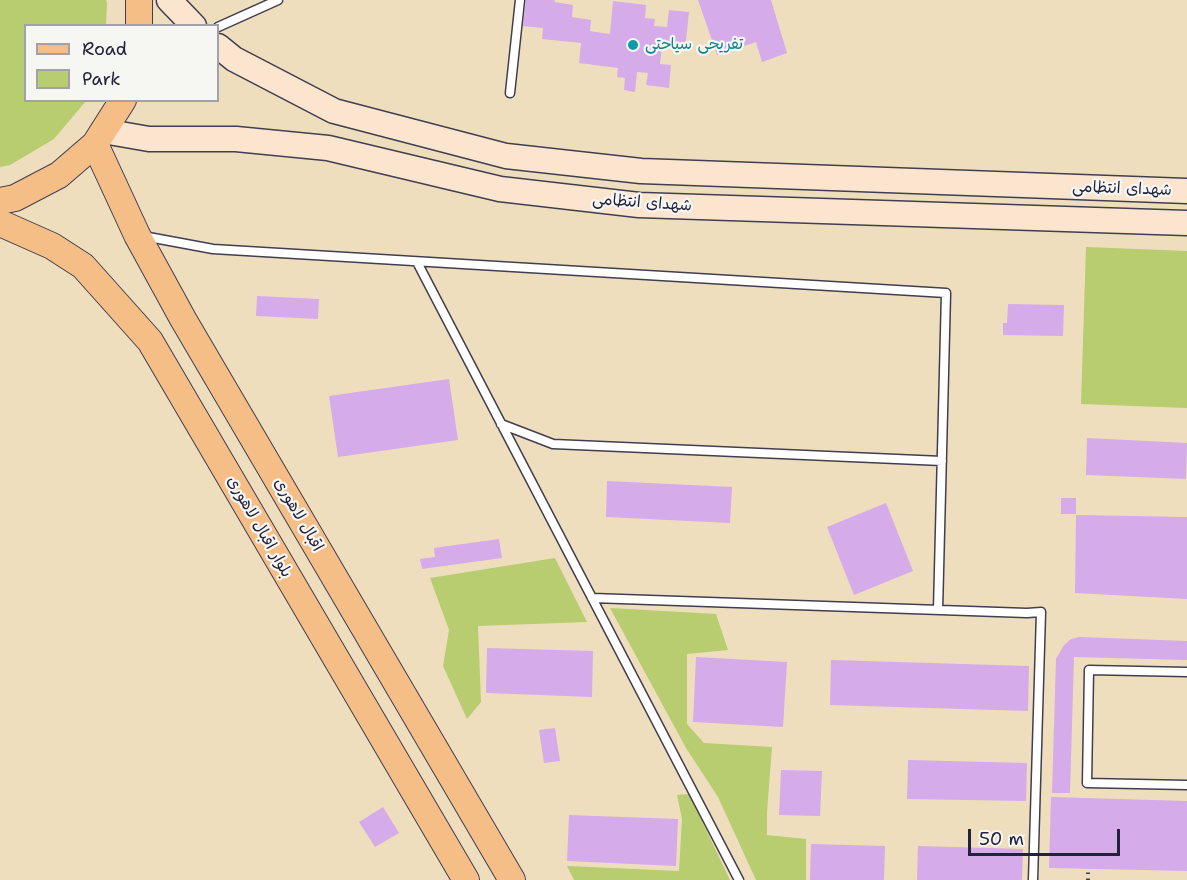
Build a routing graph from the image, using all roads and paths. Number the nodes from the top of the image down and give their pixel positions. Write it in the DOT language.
graph roads {
  1 [pos="139,0"];
  2 [pos="169,0"];
  3 [pos="278,0"];
  4 [pos="520,0"];
  5 [pos="139,24"];
  6 [pos="192,24"];
  7 [pos="219,27"];
  8 [pos="219,47"];
  9 [pos="510,93"];
  10 [pos="122,102"];
  11 [pos="99,137"];
  12 [pos="751,176"];
  13 [pos="1187,191"];
  14 [pos="0,201"];
  15 [pos="748,208"];
  16 [pos="0,223"];
  17 [pos="1187,223"];
  18 [pos="137,235"];
  19 [pos="417,262"];
  20 [pos="501,424"];
  21 [pos="942,460"];
  22 [pos="592,598"];
  23 [pos="938,610"];
  24 [pos="1187,672"];
  25 [pos="1187,785"];
  26 [pos="1088,869"];
  27 [pos="466,880"];
  28 [pos="512,880"];
  29 [pos="739,880"];
  30 [pos="1033,880"];
  31 [pos="1088,880"];
  1 -- 5 [label="main road"];
  2 -- 6 [label="main road"];
  3 -- 7 [label="lane"];
  4 -- 9 [label="lane"];
  8 -- 12 [label="main road, شهدای انتظامی"];
  10 -- 11 [label="main road"];
  11 -- 14 [label="main road"];
  11 -- 15 [label="main road, شهدای انتظامی"];
  11 -- 18 [label="main road, اقبال لاهوری"];
  12 -- 13 [label="main road, شهدای انتظامی"];
  12 -- 15 [label="main road"];
  15 -- 17 [label="main road, شهدای انتظامی"];
  16 -- 27 [label="main road, بلوار اقبال لاهوری"];
  18 -- 19 [label="lane"];
  18 -- 28 [label="main road, اقبال لاهوری"];
  19 -- 20 [label="lane"];
  19 -- 21 [label="lane"];
  20 -- 21 [label="lane"];
  20 -- 22 [label="lane"];
  21 -- 23 [label="lane"];
  22 -- 23 [label="lane"];
  22 -- 29 [label="lane"];
  23 -- 30 [label="lane"];
  24 -- 25 [label="lane"];
  26 -- 31 [label="path"];
}
